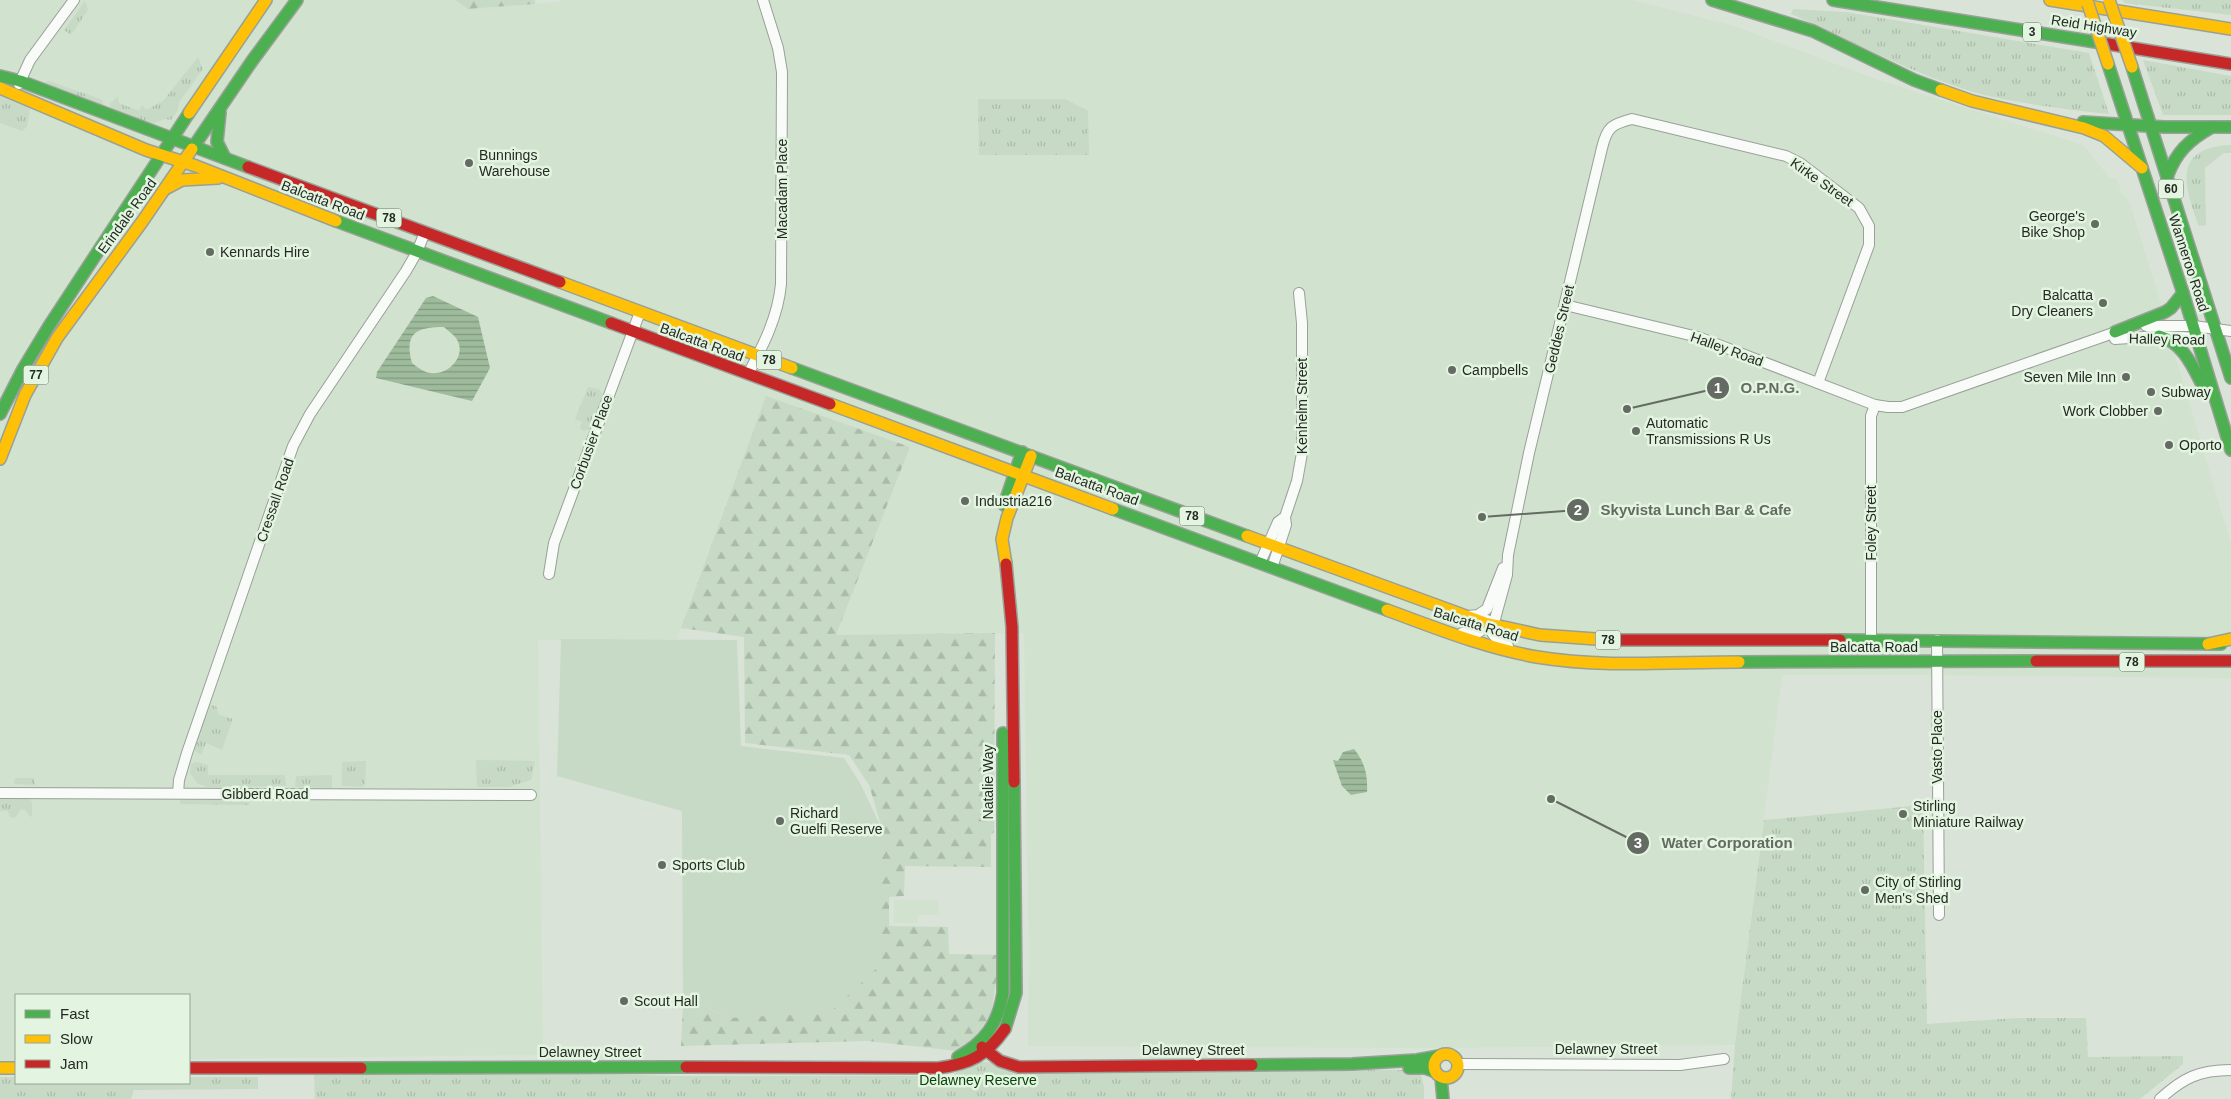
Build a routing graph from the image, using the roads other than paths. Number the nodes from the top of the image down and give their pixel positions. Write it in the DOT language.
graph roads {
  1 [pos="74,0"];
  2 [pos="266,0"];
  3 [pos="297,0"];
  4 [pos="763,0"];
  5 [pos="1712,0"];
  6 [pos="1833,0"];
  7 [pos="2050,0"];
  8 [pos="2109,0"];
  9 [pos="2088,1"];
  10 [pos="2231,29"];
  11 [pos="2231,64"];
  12 [pos="0,76"];
  13 [pos="20,81"];
  14 [pos="0,88"];
  15 [pos="16,94"];
  16 [pos="221,107"];
  17 [pos="2015,112"];
  18 [pos="1632,119"];
  19 [pos="2128,125"];
  20 [pos="2150,126"];
  21 [pos="2213,126"];
  22 [pos="2231,126"];
  23 [pos="172,139"];
  24 [pos="194,147"];
  25 [pos="161,155"];
  26 [pos="225,158"];
  27 [pos="183,162"];
  28 [pos="2142,168"];
  29 [pos="2167,177"];
  30 [pos="222,178"];
  31 [pos="164,190"];
  32 [pos="425,232"];
  33 [pos="417,252"];
  34 [pos="1299,293"];
  35 [pos="2183,293"];
  36 [pos="1565,304"];
  37 [pos="640,312"];
  38 [pos="2194,326"];
  39 [pos="2231,331"];
  40 [pos="632,332"];
  41 [pos="2115,332"];
  42 [pos="2159,336"];
  43 [pos="2222,337"];
  44 [pos="2198,338"];
  45 [pos="2085,344"];
  46 [pos="758,356"];
  47 [pos="748,374"];
  48 [pos="2231,374"];
  49 [pos="1818,383"];
  50 [pos="1875,405"];
  51 [pos="0,414"];
  52 [pos="2220,417"];
  53 [pos="2231,450"];
  54 [pos="1026,454"];
  55 [pos="0,460"];
  56 [pos="1020,474"];
  57 [pos="1285,517"];
  58 [pos="1267,544"];
  59 [pos="1279,548"];
  60 [pos="1508,555"];
  61 [pos="1260,563"];
  62 [pos="1272,568"];
  63 [pos="549,574"];
  64 [pos="1487,609"];
  65 [pos="1464,616"];
  66 [pos="1490,624"];
  67 [pos="1443,631"];
  68 [pos="2231,639"];
  69 [pos="1937,640"];
  70 [pos="1871,641"];
  71 [pos="2208,644"];
  72 [pos="2231,645"];
  73 [pos="1526,654"];
  74 [pos="2231,661"];
  75 [pos="1937,662"];
  76 [pos="0,793"];
  77 [pos="178,793"];
  78 [pos="531,795"];
  79 [pos="1939,915"];
  80 [pos="986,1045"];
  81 [pos="1439,1056"];
  82 [pos="1724,1059"];
  83 [pos="1352,1064"];
  84 [pos="1458,1064"];
  85 [pos="0,1068"];
  86 [pos="15,1068"];
  87 [pos="190,1068"];
  88 [pos="2231,1070"];
  89 [pos="1442,1075"];
  90 [pos="1443,1099"];
  91 [pos="1450,1099"];
  92 [pos="2160,1099"];
  1 -- 13 [label="street"];
  2 -- 23 [label="main road, Erindale Road / 77"];
  3 -- 16 [label="main road, Erindale Road / 77"];
  4 -- 46 [label="street, Macadam Place"];
  5 -- 17 [label="main road"];
  6 -- 11 [label="main road, Reid Highway / 3"];
  7 -- 10 [label="main road, Reid Highway"];
  8 -- 20 [label="main road, Wanneroo Road / 60, bridge"];
  9 -- 19 [label="main road, Wanneroo Road / 60, bridge"];
  12 -- 13 [label="main road, Balcatta Road"];
  13 -- 15 [label="street"];
  13 -- 23 [label="main road, Balcatta Road"];
  14 -- 15 [label="main road, Balcatta Road / 78"];
  15 -- 25 [label="main road, Balcatta Road / 78"];
  16 -- 24 [label="main road, Erindale Road / 77"];
  16 -- 26 [label="main road"];
  17 -- 19 [label="main road"];
  17 -- 28 [label="main road"];
  18 -- 36 [label="street, Geddes Street"];
  18 -- 49 [label="street, Kirke Street"];
  19 -- 20 [label="main road"];
  19 -- 28 [label="main road, Wanneroo Road / 60"];
  20 -- 21 [label="main road"];
  20 -- 29 [label="main road, Wanneroo Road / 60"];
  21 -- 22 [label="main road"];
  21 -- 29 [label="main road"];
  23 -- 24 [label="main road, Balcatta Road / 78"];
  23 -- 25 [label="main road, Erindale Road / 77"];
  24 -- 26 [label="main road, Balcatta Road / 78"];
  24 -- 27 [label="main road, Erindale Road / 77"];
  25 -- 27 [label="main road, Balcatta Road / 78"];
  25 -- 51 [label="main road, Erindale Road / 77"];
  26 -- 32 [label="main road, Balcatta Road / 78"];
  27 -- 30 [label="main road, Balcatta Road / 78"];
  27 -- 31 [label="main road, Erindale Road / 77"];
  28 -- 35 [label="main road, Wanneroo Road / 60"];
  29 -- 43 [label="main road, Wanneroo Road / 60"];
  30 -- 31 [label="main road"];
  30 -- 33 [label="main road, Balcatta Road / 78"];
  31 -- 55 [label="main road, Erindale Road / 77"];
  32 -- 33 [label="street, Cressall Road"];
  32 -- 37 [label="main road, Balcatta Road / 78"];
  33 -- 40 [label="main road, Balcatta Road / 78"];
  33 -- 77 [label="street, Cressall Road"];
  34 -- 57 [label="street, Kenhelm Street"];
  35 -- 38 [label="main road, Wanneroo Road / 60"];
  35 -- 41 [label="main road"];
  36 -- 49 [label="street, Halley Road"];
  36 -- 60 [label="street, Geddes Street"];
  37 -- 40 [label="street, Corbusier Place"];
  37 -- 46 [label="main road, Balcatta Road / 78"];
  38 -- 41 [label="street, Halley Road"];
  38 -- 43 [label="street, Halley Road"];
  38 -- 44 [label="main road, Wanneroo Road / 60"];
  39 -- 43 [label="street"];
  40 -- 47 [label="main road, Balcatta Road / 78"];
  40 -- 63 [label="street, Corbusier Place"];
  41 -- 45 [label="street, Halley Road"];
  42 -- 44 [label="street, Halley Road"];
  42 -- 45 [label="street, Halley Road"];
  42 -- 52 [label="main road"];
  43 -- 44 [label="street, Halley Road"];
  43 -- 48 [label="main road, Wanneroo Road / 60"];
  44 -- 52 [label="main road, Wanneroo Road / 60"];
  45 -- 50 [label="street, Halley Road"];
  46 -- 47 [label="street, Macadam Place"];
  46 -- 54 [label="main road, Balcatta Road / 78"];
  47 -- 56 [label="main road, Balcatta Road / 78"];
  49 -- 50 [label="street, Halley Road"];
  50 -- 70 [label="street, Foley Street"];
  52 -- 53 [label="main road, Wanneroo Road / 60"];
  54 -- 56 [label="main road, Natalie Way"];
  54 -- 58 [label="main road, Balcatta Road / 78"];
  56 -- 61 [label="main road, Balcatta Road / 78"];
  56 -- 80 [label="main road, Natalie Way"];
  57 -- 58 [label="street, Kenhelm Street"];
  57 -- 59 [label="street, Kenhelm Street"];
  58 -- 59 [label="main road, Balcatta Road / 78"];
  58 -- 61 [label="street, Kenhelm Street"];
  59 -- 62 [label="street, Kenhelm Street"];
  59 -- 65 [label="main road, Balcatta Road / 78"];
  60 -- 64 [label="street, Geddes Street"];
  60 -- 66 [label="street, Geddes Street"];
  61 -- 62 [label="main road, Balcatta Road / 78"];
  62 -- 67 [label="main road, Balcatta Road / 78"];
  64 -- 65 [label="street"];
  64 -- 66 [label="street, Geddes Street"];
  65 -- 66 [label="main road, Balcatta Road / 78"];
  66 -- 67 [label="street"];
  66 -- 70 [label="main road, Balcatta Road / 78"];
  66 -- 73 [label="street"];
  67 -- 73 [label="main road, Balcatta Road / 78"];
  68 -- 71 [label="main road"];
  69 -- 70 [label="main road, Balcatta Road / 78"];
  69 -- 71 [label="main road, Balcatta Road / 78"];
  69 -- 75 [label="street, Vasto Place"];
  71 -- 72 [label="main road, Balcatta Road / 78"];
  73 -- 75 [label="main road, Balcatta Road / 78"];
  74 -- 75 [label="main road, Balcatta Road / 78"];
  75 -- 79 [label="street, Vasto Place"];
  76 -- 77 [label="street, Gibberd Road"];
  77 -- 78 [label="street, Gibberd Road"];
  80 -- 83 [label="main road, Delawney Street"];
  80 -- 87 [label="main road, Delawney Street"];
  81 -- 83 [label="main road, Delawney Street"];
  81 -- 84 [label="main road"];
  81 -- 89 [label="main road"];
  82 -- 84 [label="street, Delawney Street"];
  83 -- 89 [label="main road, Delawney Street"];
  84 -- 89 [label="main road"];
  85 -- 86 [label="main road"];
  88 -- 92 [label="street"];
  89 -- 90 [label="main road"];
  89 -- 91 [label="main road"];
}
